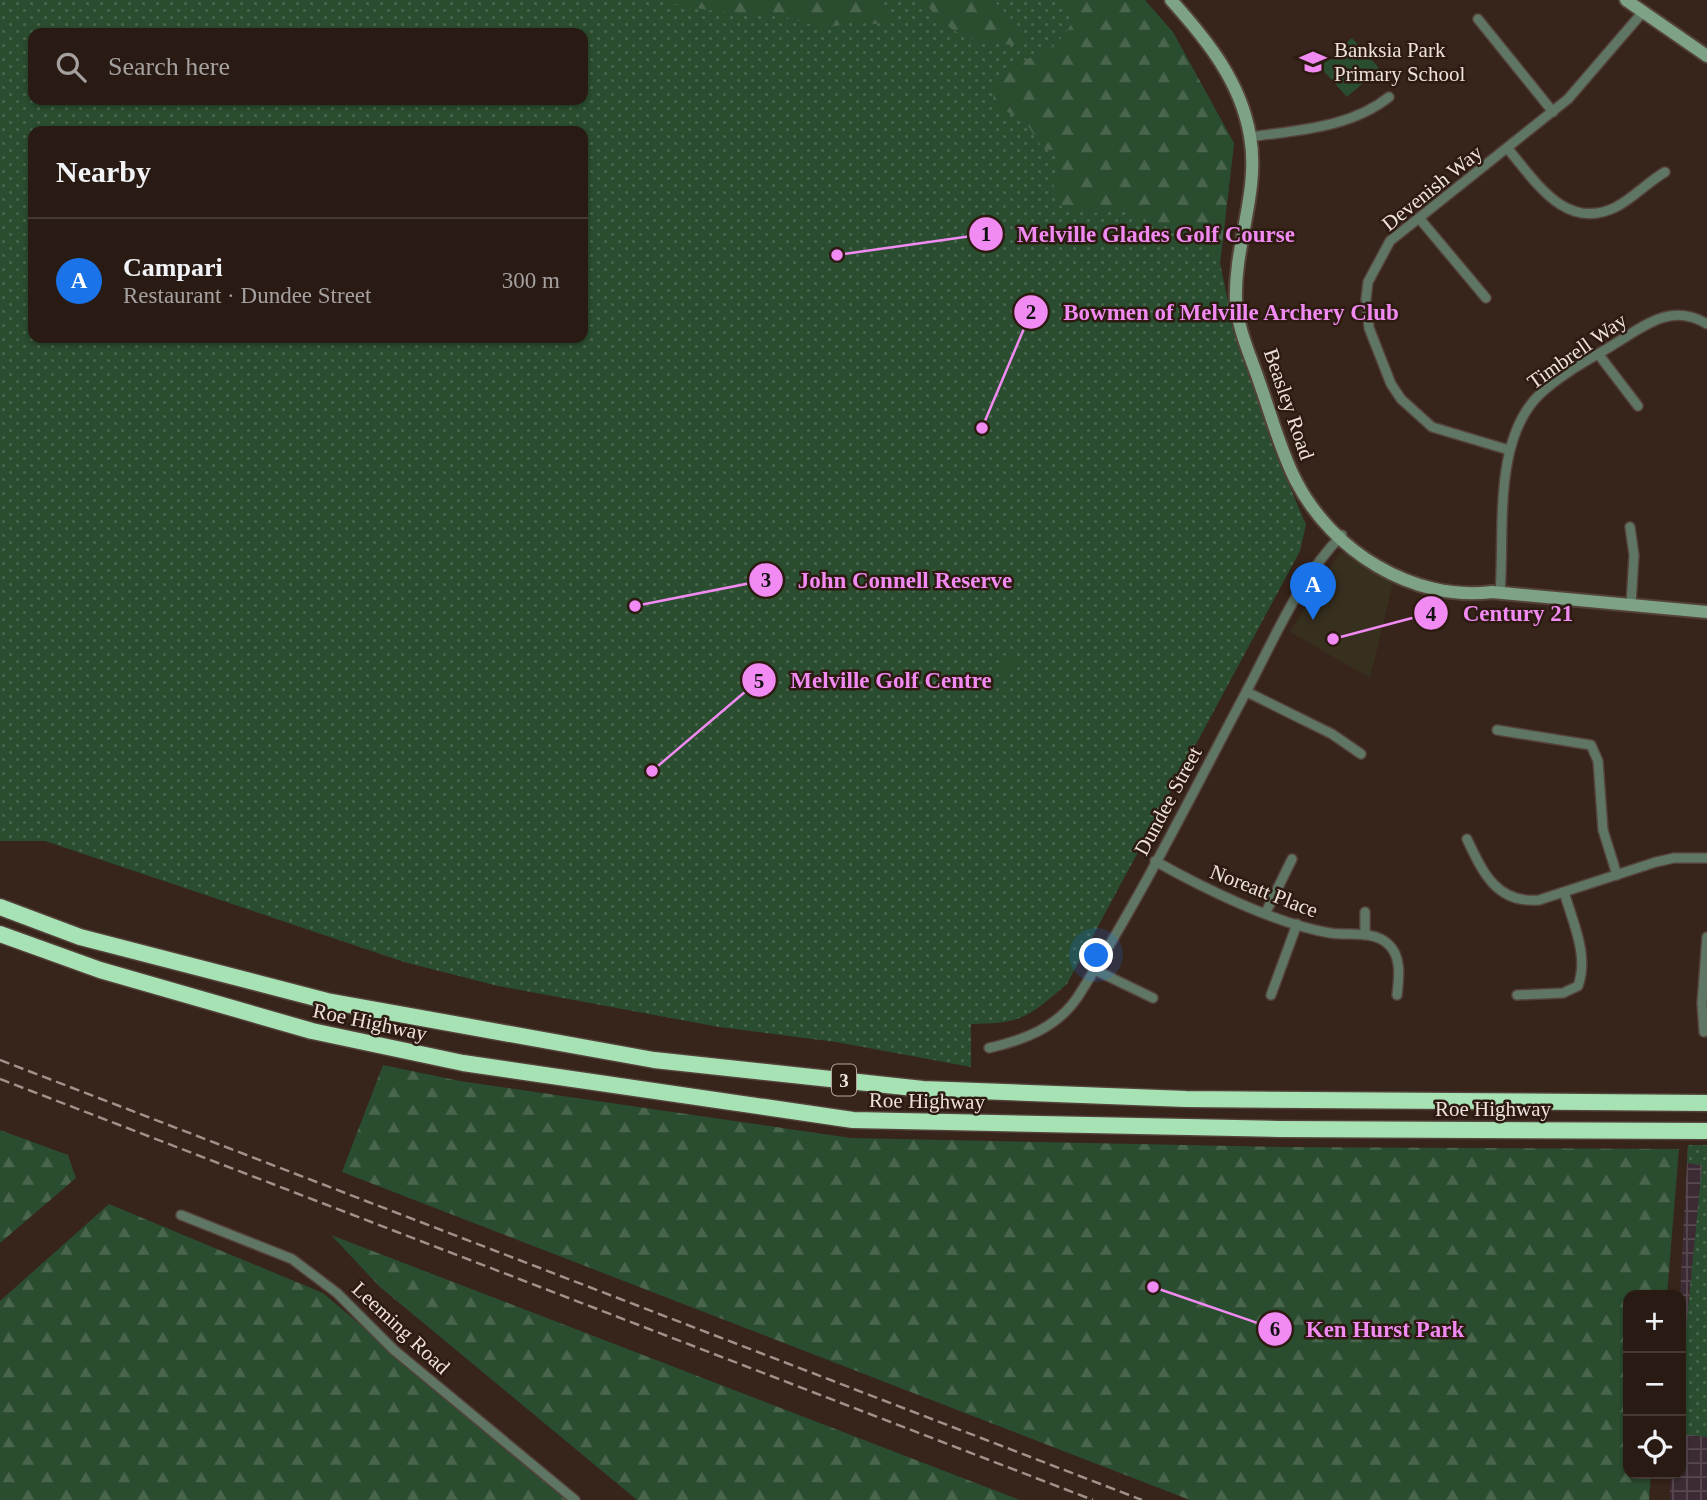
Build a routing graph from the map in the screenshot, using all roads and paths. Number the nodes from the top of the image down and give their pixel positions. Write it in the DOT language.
graph roads {
  1 [pos="1171,0"];
  2 [pos="1180,0"];
  3 [pos="1626,0"];
  4 [pos="1642,13"];
  5 [pos="1478,19"];
  6 [pos="1707,55"];
  7 [pos="1389,97"];
  8 [pos="1553,112"];
  9 [pos="1253,136"];
  10 [pos="1508,149"];
  11 [pos="1665,172"];
  12 [pos="1419,218"];
  13 [pos="1486,298"];
  14 [pos="1707,324"];
  15 [pos="1599,355"];
  16 [pos="1638,406"];
  17 [pos="1509,450"];
  18 [pos="1630,527"];
  19 [pos="1341,536"];
  20 [pos="1496,593"];
  21 [pos="1631,604"];
  22 [pos="1707,612"];
  23 [pos="1247,692"];
  24 [pos="1497,730"];
  25 [pos="1361,754"];
  26 [pos="1467,839"];
  27 [pos="1707,858"];
  28 [pos="1292,859"];
  29 [pos="1155,861"];
  30 [pos="1617,875"];
  31 [pos="1564,892"];
  32 [pos="0,907"];
  33 [pos="1266,912"];
  34 [pos="1365,912"];
  35 [pos="1297,924"];
  36 [pos="0,934"];
  37 [pos="1365,935"];
  38 [pos="1707,937"];
  39 [pos="1095,970"];
  40 [pos="1272,995"];
  41 [pos="1397,995"];
  42 [pos="1517,995"];
  43 [pos="1153,998"];
  44 [pos="1704,1032"];
  45 [pos="989,1048"];
  46 [pos="1707,1103"];
  47 [pos="1707,1131"];
  48 [pos="181,1215"];
  49 [pos="575,1500"];
  1 -- 9 [label="main road, Beasley Road"];
  2 -- 9 [label="main road, Beasley Road"];
  3 -- 4 [label="main road"];
  4 -- 6 [label="main road"];
  4 -- 8 [label="street, Devenish Way"];
  5 -- 8 [label="street"];
  7 -- 9 [label="street"];
  8 -- 10 [label="street, Devenish Way"];
  9 -- 19 [label="main road, Beasley Road"];
  10 -- 11 [label="street"];
  10 -- 12 [label="street, Devenish Way"];
  12 -- 13 [label="street"];
  12 -- 17 [label="street, Devenish Way"];
  14 -- 15 [label="street, Timbrell Way"];
  15 -- 16 [label="street"];
  15 -- 17 [label="street, Timbrell Way"];
  17 -- 20 [label="street, Timbrell Way"];
  18 -- 21 [label="street"];
  19 -- 20 [label="main road, Beasley Road"];
  19 -- 23 [label="street, Dundee Street"];
  20 -- 21 [label="main road, Beasley Road"];
  21 -- 22 [label="main road, Beasley Road"];
  23 -- 25 [label="street"];
  23 -- 29 [label="street, Dundee Street"];
  24 -- 30 [label="street"];
  26 -- 31 [label="street"];
  27 -- 30 [label="street"];
  28 -- 33 [label="street"];
  29 -- 33 [label="street, Noreatt Place"];
  29 -- 39 [label="street, Dundee Street"];
  30 -- 31 [label="street"];
  31 -- 42 [label="street"];
  32 -- 46 [label="highway, Roe Highway / 3"];
  33 -- 35 [label="street, Noreatt Place"];
  34 -- 37 [label="street"];
  35 -- 37 [label="street, Noreatt Place"];
  35 -- 40 [label="street"];
  36 -- 47 [label="highway, Roe Highway / 3"];
  37 -- 41 [label="street, Noreatt Place"];
  38 -- 44 [label="street"];
  39 -- 43 [label="street"];
  39 -- 45 [label="street, Dundee Street"];
  48 -- 49 [label="street, Leeming Road"];
}
